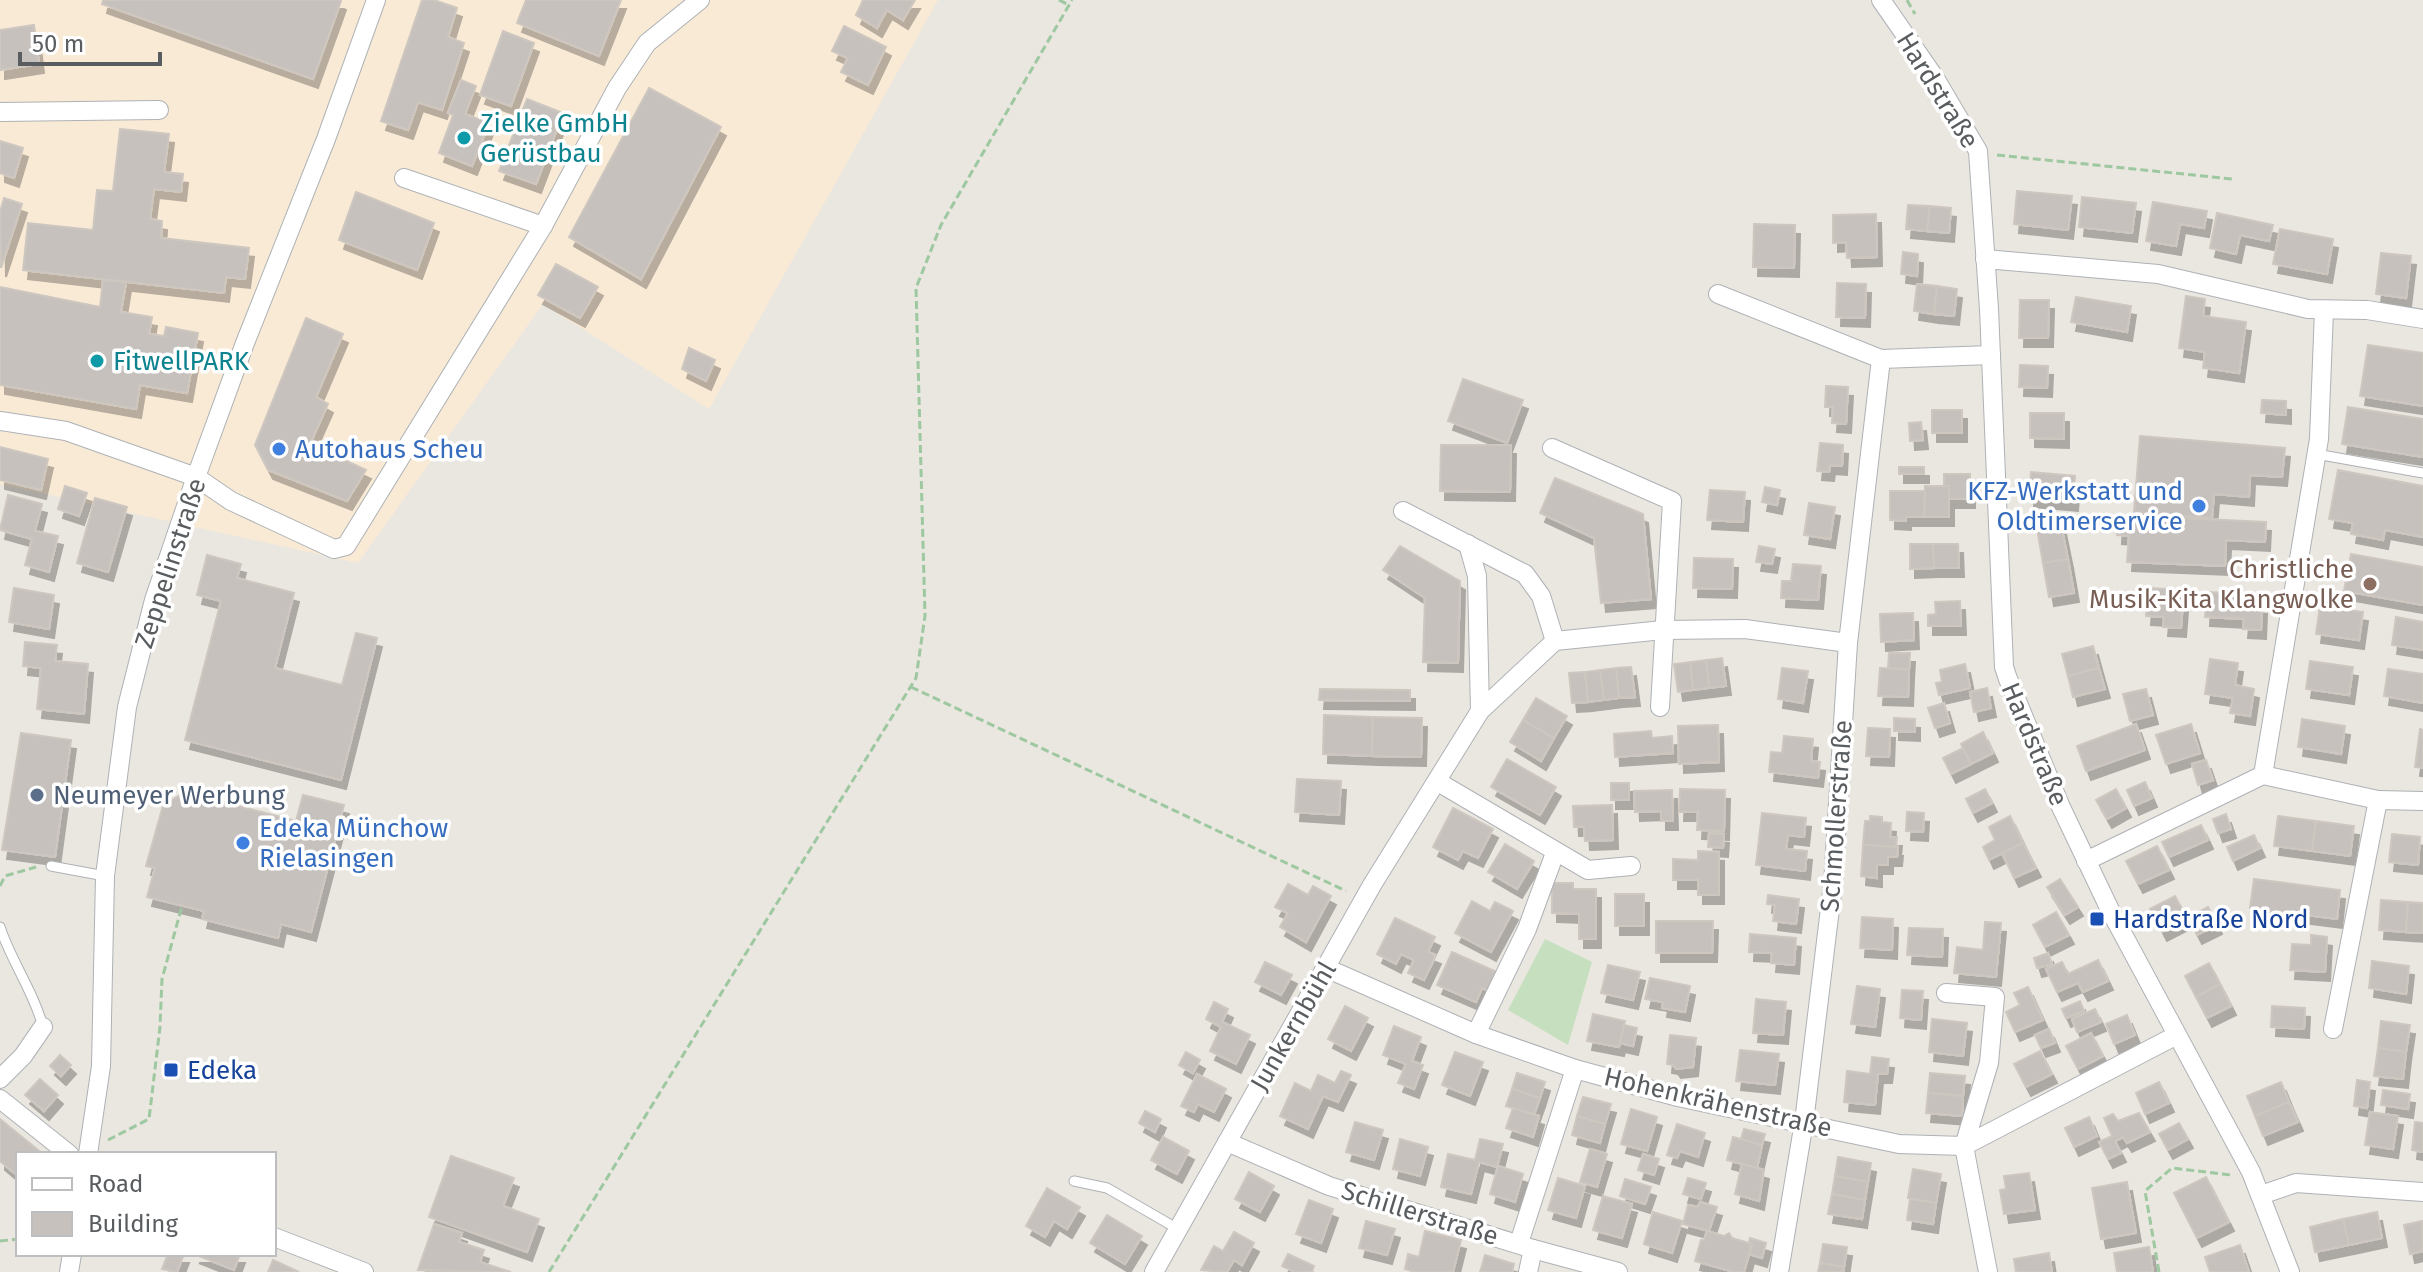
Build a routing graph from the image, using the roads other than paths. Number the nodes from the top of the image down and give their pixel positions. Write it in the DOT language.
graph roads {
  1 [pos="376,0"];
  2 [pos="700,0"];
  3 [pos="1881,0"];
  4 [pos="159,110"];
  5 [pos="0,112"];
  6 [pos="404,178"];
  7 [pos="543,226"];
  8 [pos="1985,259"];
  9 [pos="1718,294"];
  10 [pos="2324,310"];
  11 [pos="2423,319"];
  12 [pos="1991,355"];
  13 [pos="1881,359"];
  14 [pos="0,421"];
  15 [pos="1552,448"];
  16 [pos="2316,454"];
  17 [pos="2423,473"];
  18 [pos="196,477"];
  19 [pos="1403,511"];
  20 [pos="1468,544"];
  21 [pos="1663,630"];
  22 [pos="1555,641"];
  23 [pos="1848,643"];
  24 [pos="1660,707"];
  25 [pos="1480,711"];
  26 [pos="2263,775"];
  27 [pos="1438,782"];
  28 [pos="2378,800"];
  29 [pos="2423,801"];
  30 [pos="1555,853"];
  31 [pos="2086,861"];
  32 [pos="51,866"];
  33 [pos="1631,866"];
  34 [pos="105,876"];
  35 [pos="0,927"];
  36 [pos="1326,968"];
  37 [pos="1946,993"];
  38 [pos="43,1027"];
  39 [pos="2333,1029"];
  40 [pos="1476,1034"];
  41 [pos="2177,1035"];
  42 [pos="1575,1069"];
  43 [pos="0,1079"];
  44 [pos="0,1099"];
  45 [pos="1804,1122"];
  46 [pos="1227,1142"];
  47 [pos="1964,1146"];
  48 [pos="66,1152"];
  49 [pos="88,1152"];
  50 [pos="1074,1181"];
  51 [pos="2423,1192"];
  52 [pos="2261,1195"];
  53 [pos="1178,1229"];
  54 [pos="276,1238"];
  55 [pos="1526,1246"];
  56 [pos="364,1272"];
  57 [pos="1154,1272"];
  58 [pos="1528,1272"];
  59 [pos="1618,1272"];
  60 [pos="1779,1272"];
  61 [pos="1988,1272"];
  62 [pos="2290,1272"];
  1 -- 18 [label="street, Zeppelinstraße"];
  2 -- 7 [label="street"];
  3 -- 8 [label="street, Hardstraße"];
  4 -- 5 [label="street"];
  6 -- 7 [label="street"];
  7 -- 18 [label="street"];
  8 -- 10 [label="street"];
  8 -- 12 [label="street, Hardstraße"];
  9 -- 13 [label="street"];
  10 -- 11 [label="street"];
  10 -- 16 [label="street"];
  12 -- 13 [label="street"];
  12 -- 31 [label="street, Hardstraße"];
  13 -- 23 [label="street, Schmollerstraße"];
  14 -- 18 [label="street"];
  15 -- 21 [label="street"];
  16 -- 17 [label="lane"];
  16 -- 26 [label="street"];
  18 -- 34 [label="street, Zeppelinstraße"];
  19 -- 20 [label="street"];
  20 -- 22 [label="street"];
  20 -- 25 [label="street"];
  21 -- 22 [label="street"];
  21 -- 23 [label="street"];
  21 -- 24 [label="street"];
  22 -- 25 [label="street, Junkernbühl"];
  23 -- 45 [label="street, Schmollerstraße"];
  25 -- 27 [label="street, Junkernbühl"];
  26 -- 28 [label="street"];
  26 -- 31 [label="street"];
  27 -- 30 [label="street"];
  27 -- 36 [label="street, Junkernbühl"];
  28 -- 29 [label="street"];
  28 -- 39 [label="street"];
  30 -- 33 [label="street"];
  30 -- 40 [label="street"];
  31 -- 41 [label="street, Hardstraße"];
  32 -- 34 [label="lane"];
  34 -- 49 [label="street, Zeppelinstraße"];
  35 -- 38 [label="lane"];
  36 -- 40 [label="street, Hohenkrähenstraße"];
  36 -- 46 [label="street, Junkernbühl"];
  37 -- 47 [label="street"];
  38 -- 43 [label="street"];
  40 -- 42 [label="street, Hohenkrähenstraße"];
  41 -- 47 [label="street, Hohenkrähenstraße"];
  41 -- 52 [label="street, Hardstraße"];
  42 -- 45 [label="street, Hohenkrähenstraße"];
  42 -- 55 [label="street"];
  44 -- 48 [label="street"];
  45 -- 47 [label="street, Hohenkrähenstraße"];
  45 -- 60 [label="street, Schmollerstraße"];
  46 -- 53 [label="street, Junkernbühl"];
  46 -- 55 [label="street, Schillerstraße"];
  47 -- 61 [label="street"];
  50 -- 53 [label="lane"];
  51 -- 52 [label="street"];
  52 -- 62 [label="street, Hardstraße"];
  53 -- 57 [label="street, Junkernbühl"];
  54 -- 56 [label="street"];
  55 -- 58 [label="street"];
  55 -- 59 [label="street, Schillerstraße"];
}
